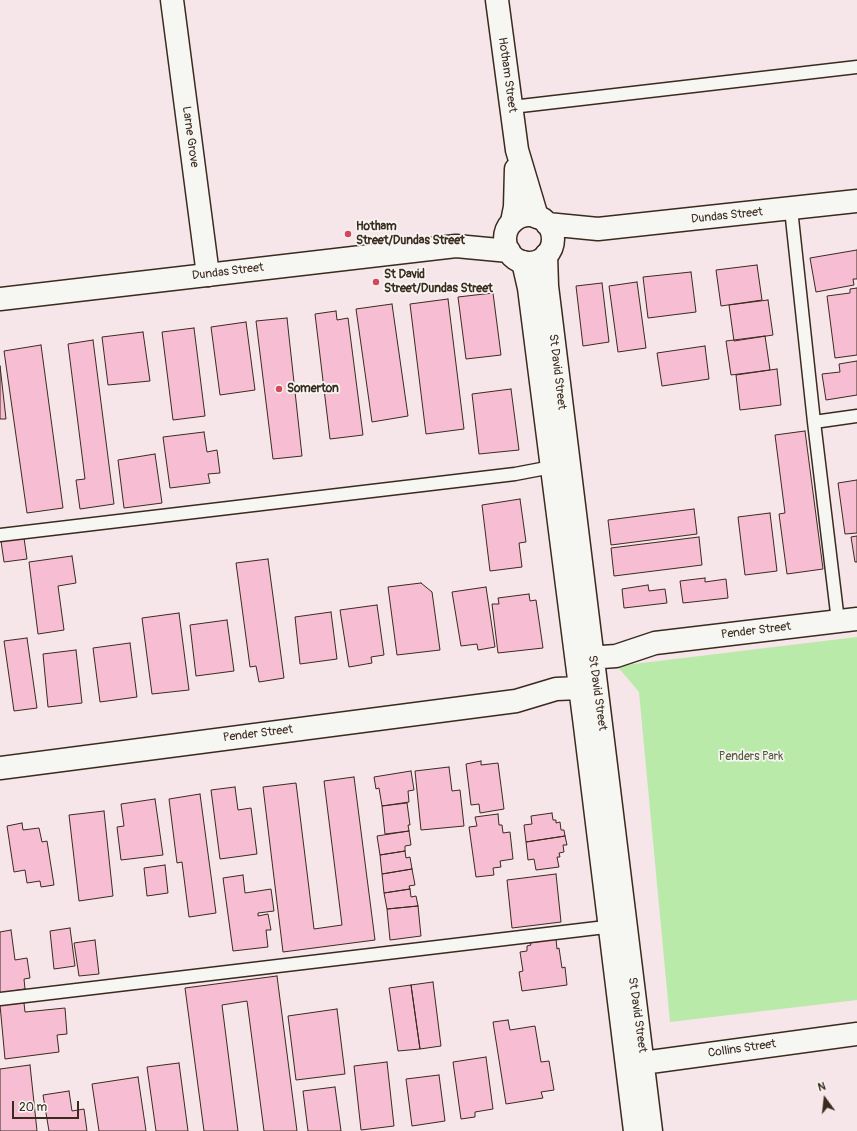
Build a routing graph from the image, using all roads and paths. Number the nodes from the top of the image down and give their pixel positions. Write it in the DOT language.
graph roads {
  1 [pos="172,0"];
  2 [pos="497,0"];
  3 [pos="857,67"];
  4 [pos="512,107"];
  5 [pos="517,150"];
  6 [pos="857,201"];
  7 [pos="791,209"];
  8 [pos="542,220"];
  9 [pos="510,225"];
  10 [pos="598,230"];
  11 [pos="456,246"];
  12 [pos="549,251"];
  13 [pos="516,257"];
  14 [pos="208,275"];
  15 [pos="0,299"];
  16 [pos="857,416"];
  17 [pos="814,422"];
  18 [pos="560,466"];
  19 [pos="0,535"];
  20 [pos="848,620"];
  21 [pos="586,652"];
  22 [pos="586,693"];
  23 [pos="0,768"];
  24 [pos="617,926"];
  25 [pos="0,999"];
  26 [pos="857,1034"];
  27 [pos="635,1064"];
  28 [pos="635,1131"];
  29 [pos="651,1131"];
  1 -- 14 [label="street, Larne Grove"];
  2 -- 4 [label="street, Hotham Street"];
  3 -- 4 [label="lane"];
  4 -- 5 [label="street, Hotham Street"];
  5 -- 8 [label="street, Hotham Street"];
  5 -- 9 [label="street, Hotham Street"];
  6 -- 7 [label="street, Dundas Street"];
  7 -- 10 [label="street, Dundas Street"];
  7 -- 17 [label="lane"];
  8 -- 9 [label="street"];
  8 -- 10 [label="street, Dundas Street"];
  8 -- 12 [label="street"];
  9 -- 11 [label="street, Dundas Street"];
  9 -- 13 [label="street"];
  10 -- 12 [label="street, Dundas Street"];
  11 -- 13 [label="street, Dundas Street"];
  11 -- 14 [label="street, Dundas Street"];
  12 -- 13 [label="street"];
  12 -- 18 [label="street, St David Street"];
  13 -- 18 [label="street, St David Street"];
  14 -- 15 [label="street, Dundas Street"];
  16 -- 17 [label="lane"];
  17 -- 20 [label="lane"];
  18 -- 19 [label="lane"];
  18 -- 21 [label="street, St David Street"];
  20 -- 21 [label="street, Pender Street"];
  21 -- 22 [label="street, St David Street"];
  22 -- 23 [label="street, Pender Street"];
  22 -- 24 [label="street, St David Street"];
  24 -- 25 [label="lane"];
  24 -- 27 [label="street, St David Street"];
  26 -- 27 [label="street, Collins Street"];
  27 -- 28 [label="street, St David Street"];
  27 -- 29 [label="street, St David Street"];
}
